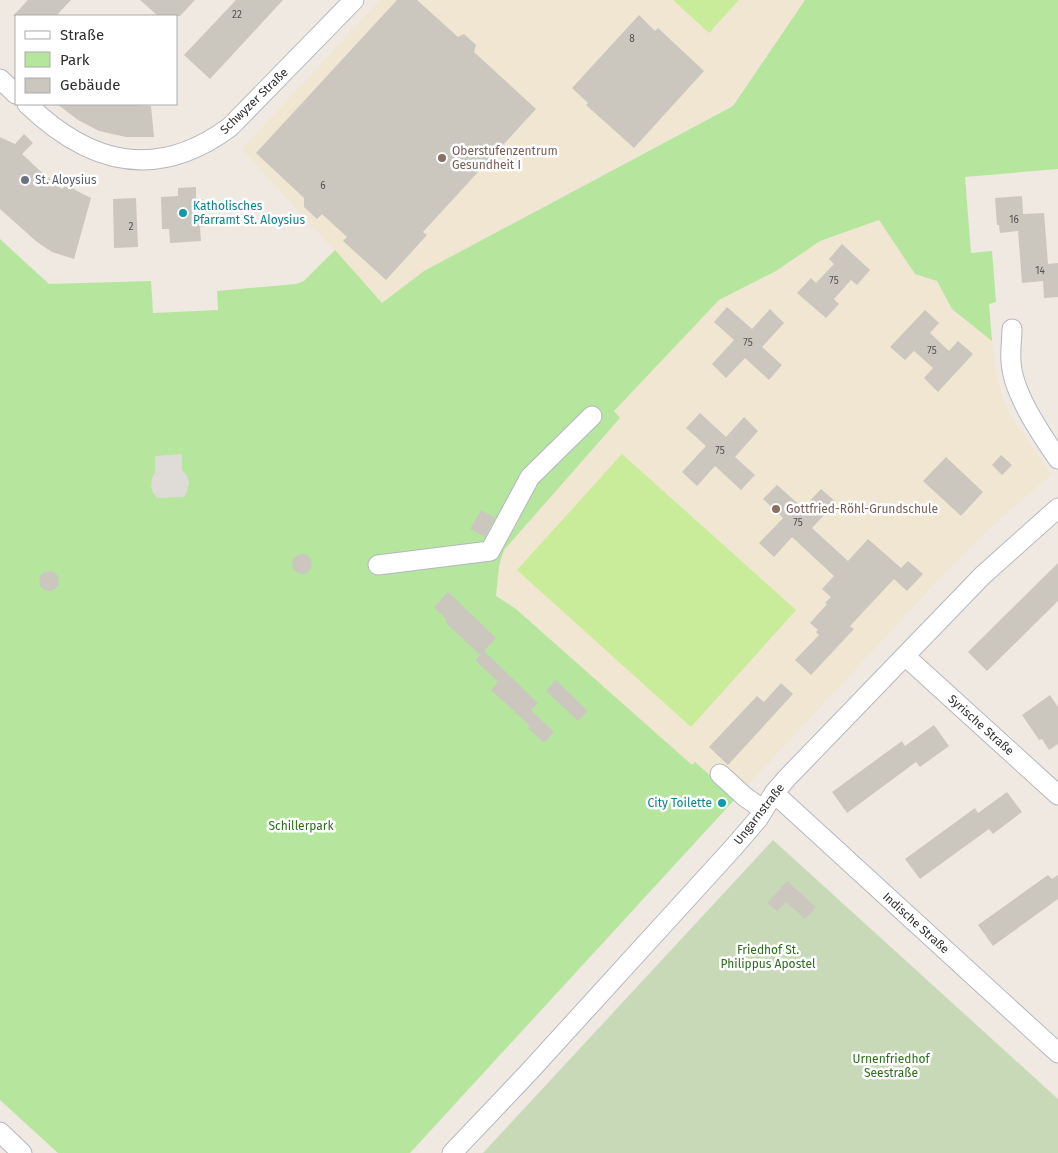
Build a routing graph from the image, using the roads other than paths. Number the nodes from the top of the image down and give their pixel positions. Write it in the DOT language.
graph roads {
  1 [pos="354,0"];
  2 [pos="0,79"];
  3 [pos="15,93"];
  4 [pos="28,105"];
  5 [pos="1012,329"];
  6 [pos="592,416"];
  7 [pos="1058,459"];
  8 [pos="1058,508"];
  9 [pos="378,565"];
  10 [pos="905,656"];
  11 [pos="720,774"];
  12 [pos="774,793"];
  13 [pos="1058,795"];
  14 [pos="762,809"];
  15 [pos="1058,1053"];
  16 [pos="0,1132"];
  17 [pos="22,1153"];
  18 [pos="452,1153"];
  1 -- 4 [label="street, Schwyzer Straße"];
  2 -- 3 [label="street"];
  5 -- 7 [label="street"];
  6 -- 9 [label="street"];
  8 -- 10 [label="street, Ungarnstraße"];
  10 -- 12 [label="street, Ungarnstraße"];
  10 -- 13 [label="street, Syrische Straße"];
  11 -- 14 [label="street"];
  12 -- 14 [label="street, Ungarnstraße"];
  12 -- 15 [label="street, Indische Straße"];
  14 -- 18 [label="street, Ungarnstraße"];
  16 -- 17 [label="street"];
}
